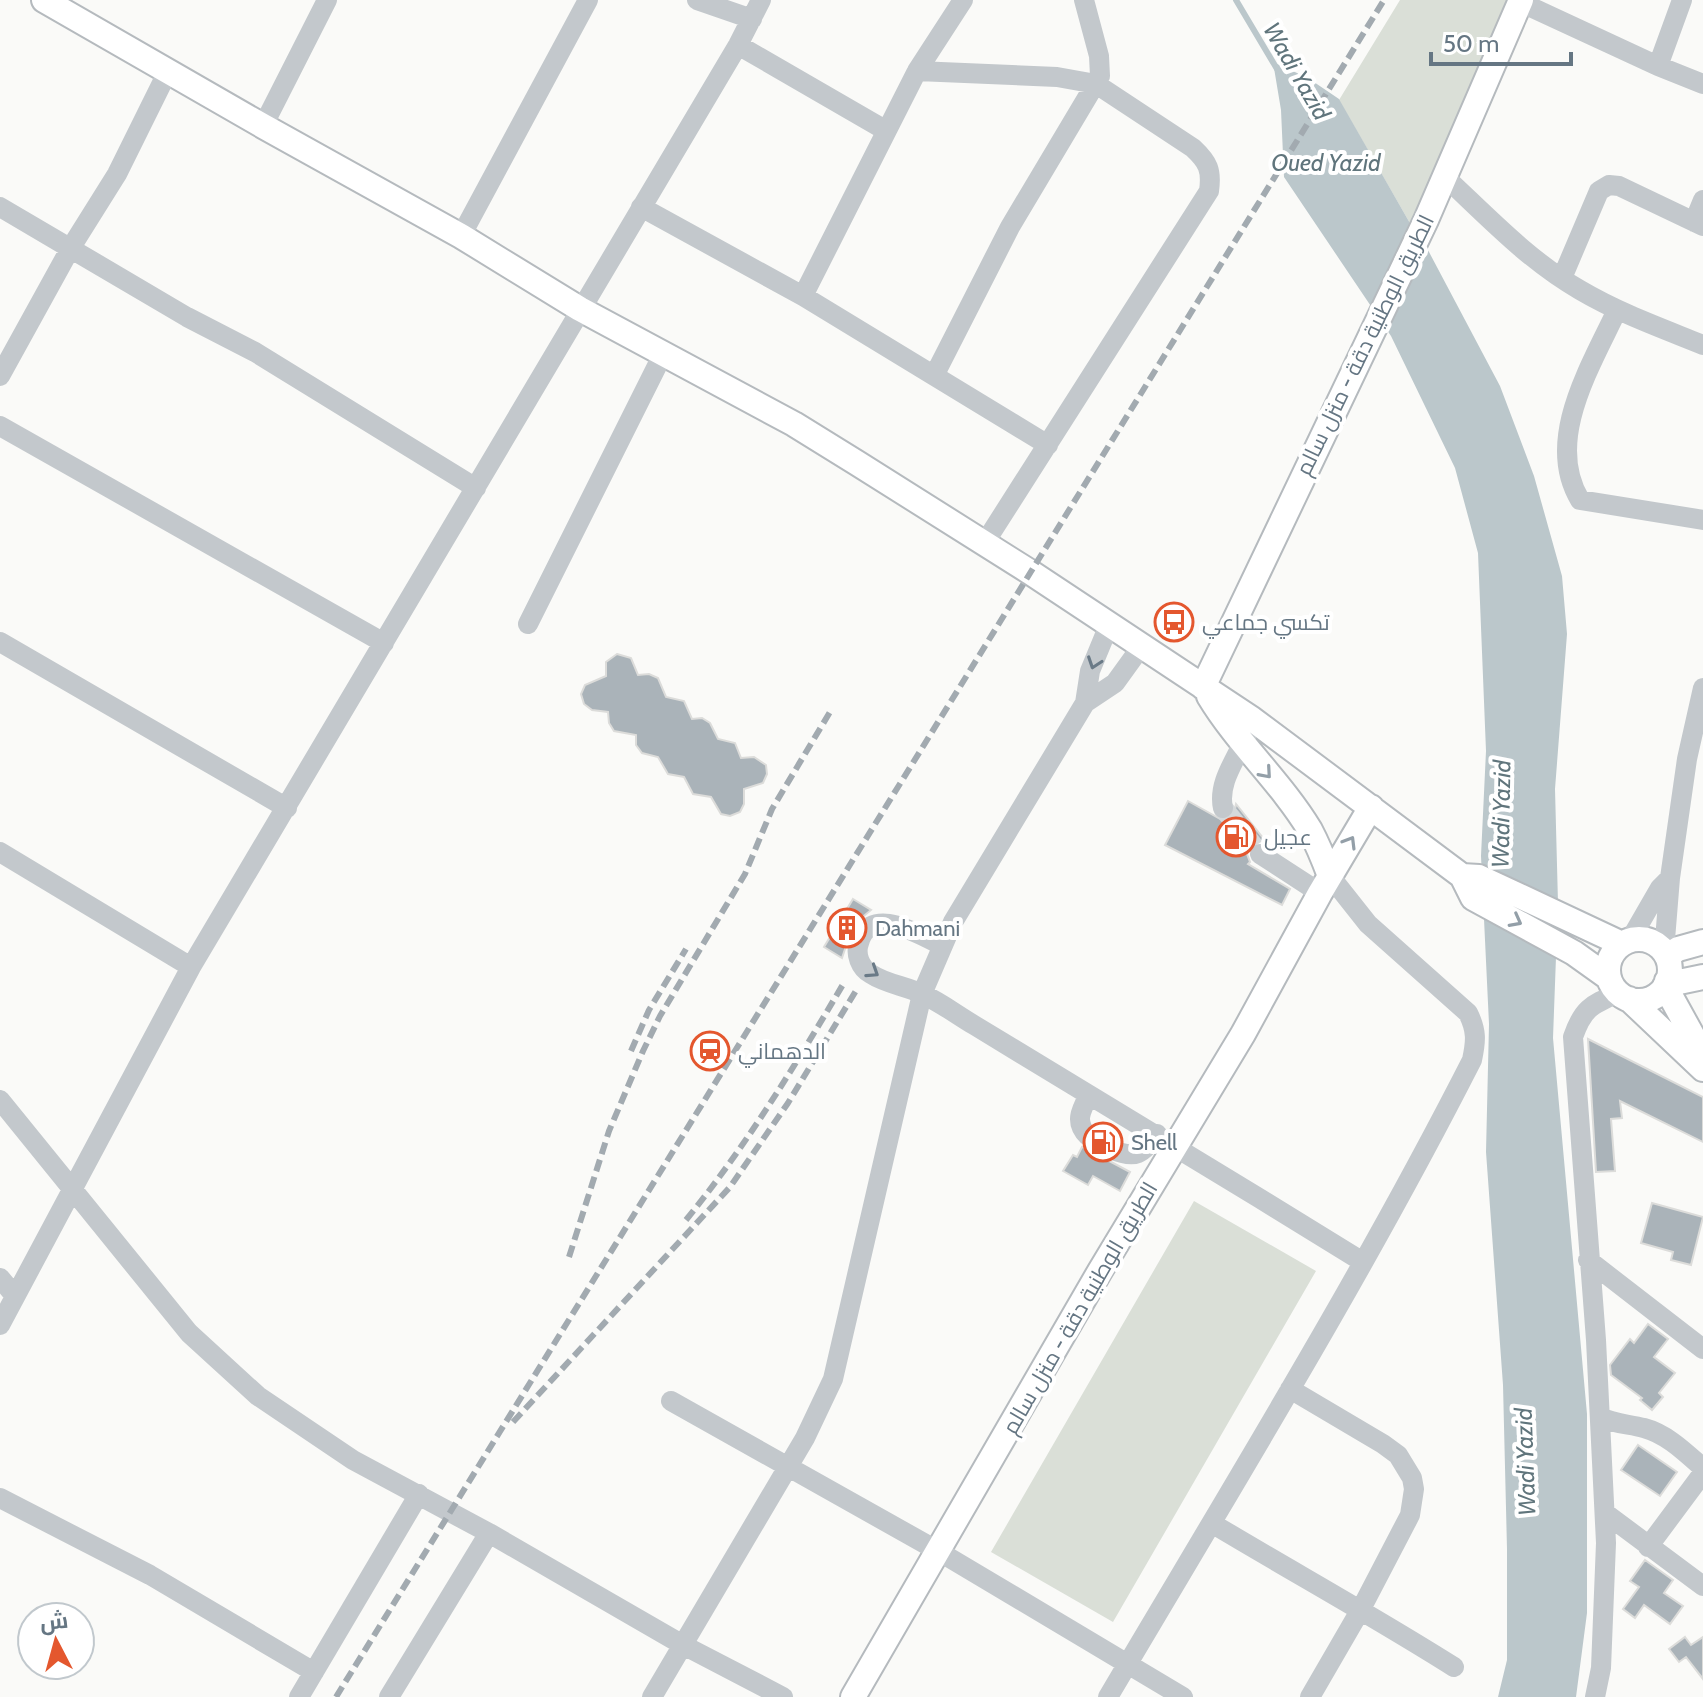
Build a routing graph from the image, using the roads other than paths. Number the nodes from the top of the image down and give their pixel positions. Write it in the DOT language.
graph roads {
  1 [pos="44,0"];
  2 [pos="327,0"];
  3 [pos="588,0"];
  4 [pos="697,0"];
  5 [pos="761,0"];
  6 [pos="963,0"];
  7 [pos="1084,0"];
  8 [pos="1682,0"];
  9 [pos="1520,1"];
  10 [pos="752,19"];
  11 [pos="738,45"];
  12 [pos="1658,66"];
  13 [pos="168,71"];
  14 [pos="917,71"];
  15 [pos="1096,84"];
  16 [pos="1703,84"];
  17 [pos="263,126"];
  18 [pos="885,130"];
  19 [pos="1444,176"];
  20 [pos="1703,200"];
  21 [pos="0,207"];
  22 [pos="641,207"];
  23 [pos="1698,224"];
  24 [pos="461,236"];
  25 [pos="70,249"];
  26 [pos="1562,278"];
  27 [pos="803,296"];
  28 [pos="580,309"];
  29 [pos="1617,310"];
  30 [pos="1703,345"];
  31 [pos="664,352"];
  32 [pos="935,374"];
  33 [pos="0,376"];
  34 [pos="0,426"];
  35 [pos="1048,445"];
  36 [pos="476,488"];
  37 [pos="1703,520"];
  38 [pos="984,544"];
  39 [pos="528,624"];
  40 [pos="1109,625"];
  41 [pos="0,642"];
  42 [pos="384,643"];
  43 [pos="1141,647"];
  44 [pos="1203,687"];
  45 [pos="1703,688"];
  46 [pos="1085,703"];
  47 [pos="1252,719"];
  48 [pos="1243,745"];
  49 [pos="1695,762"];
  50 [pos="1371,807"];
  51 [pos="287,808"];
  52 [pos="1223,808"];
  53 [pos="0,852"];
  54 [pos="1260,854"];
  55 [pos="1670,878"];
  56 [pos="1325,884"];
  57 [pos="1471,884"];
  58 [pos="1626,942"];
  59 [pos="1703,942"];
  60 [pos="942,945"];
  61 [pos="1665,954"];
  62 [pos="191,967"];
  63 [pos="1703,977"];
  64 [pos="1666,984"];
  65 [pos="1619,990"];
  66 [pos="922,994"];
  67 [pos="1703,1055"];
  68 [pos="1703,1069"];
  69 [pos="1089,1095"];
  70 [pos="0,1100"];
  71 [pos="1088,1136"];
  72 [pos="1166,1140"];
  73 [pos="1111,1149"];
  74 [pos="72,1189"];
  75 [pos="1588,1260"];
  76 [pos="1363,1262"];
  77 [pos="0,1278"];
  78 [pos="15,1296"];
  79 [pos="0,1325"];
  80 [pos="1703,1349"];
  81 [pos="1290,1389"];
  82 [pos="671,1401"];
  83 [pos="1600,1417"];
  84 [pos="786,1467"];
  85 [pos="1703,1470"];
  86 [pos="419,1494"];
  87 [pos="0,1498"];
  88 [pos="1605,1513"];
  89 [pos="1213,1524"];
  90 [pos="489,1533"];
  91 [pos="1648,1547"];
  92 [pos="938,1551"];
  93 [pos="1703,1586"];
  94 [pos="1361,1609"];
  95 [pos="683,1645"];
  96 [pos="1127,1664"];
  97 [pos="1454,1667"];
  98 [pos="314,1672"];
  99 [pos="299,1697"];
  100 [pos="389,1697"];
  101 [pos="652,1697"];
  102 [pos="783,1697"];
  103 [pos="853,1697"];
  104 [pos="1108,1697"];
  105 [pos="1183,1697"];
  106 [pos="1310,1697"];
  107 [pos="1595,1697"];
  1 -- 13 [label="main road"];
  2 -- 17 [label="street"];
  3 -- 24 [label="street"];
  4 -- 10 [label="street"];
  5 -- 10 [label="street"];
  6 -- 14 [label="street"];
  7 -- 15 [label="street"];
  8 -- 12 [label="street"];
  9 -- 12 [label="street"];
  9 -- 19 [label="main road, الطريق الوطنية دقة - منزل سالم"];
  10 -- 11 [label="street"];
  11 -- 18 [label="street"];
  11 -- 22 [label="street"];
  12 -- 16 [label="street"];
  13 -- 17 [label="main road"];
  13 -- 25 [label="street"];
  14 -- 15 [label="street"];
  14 -- 18 [label="street"];
  15 -- 32 [label="street"];
  15 -- 35 [label="street"];
  17 -- 24 [label="main road"];
  18 -- 27 [label="street"];
  19 -- 26 [label="street"];
  19 -- 44 [label="main road, الطريق الوطنية دقة - منزل سالم"];
  20 -- 23 [label="street"];
  21 -- 25 [label="street"];
  22 -- 27 [label="street"];
  22 -- 28 [label="street"];
  23 -- 26 [label="street"];
  24 -- 28 [label="main road"];
  25 -- 33 [label="street"];
  25 -- 36 [label="street"];
  26 -- 29 [label="street"];
  27 -- 32 [label="street"];
  28 -- 31 [label="main road"];
  28 -- 36 [label="street"];
  29 -- 30 [label="street"];
  29 -- 37 [label="street"];
  31 -- 38 [label="main road"];
  31 -- 39 [label="street"];
  32 -- 35 [label="street"];
  34 -- 42 [label="street"];
  35 -- 38 [label="street"];
  36 -- 42 [label="street"];
  38 -- 40 [label="main road"];
  40 -- 43 [label="main road"];
  40 -- 46 [label="street, one-way"];
  41 -- 51 [label="street"];
  42 -- 51 [label="street"];
  43 -- 44 [label="main road"];
  43 -- 46 [label="street"];
  44 -- 47 [label="main road"];
  44 -- 48 [label="main road"];
  45 -- 49 [label="street"];
  46 -- 60 [label="street"];
  47 -- 48 [label="street"];
  47 -- 50 [label="main road"];
  48 -- 52 [label="street"];
  48 -- 56 [label="main road, one-way"];
  49 -- 55 [label="street"];
  56 -- 50 [label="main road, الطريق الوطنية دقة - منزل سالم, one-way"];
  50 -- 57 [label="main road"];
  51 -- 62 [label="street"];
  53 -- 62 [label="street"];
  54 -- 56 [label="street"];
  55 -- 58 [label="street"];
  55 -- 61 [label="street"];
  56 -- 72 [label="main road, الطريق الوطنية دقة - منزل سالم"];
  56 -- 76 [label="street"];
  57 -- 58 [label="main road"];
  57 -- 65 [label="main road, one-way"];
  58 -- 61 [label="main road"];
  58 -- 65 [label="main road"];
  59 -- 61 [label="main road"];
  60 -- 66 [label="street"];
  60 -- 66 [label="street, one-way"];
  61 -- 64 [label="main road"];
  62 -- 74 [label="street"];
  63 -- 64 [label="main road"];
  64 -- 65 [label="main road"];
  64 -- 67 [label="main road"];
  65 -- 68 [label="main road"];
  65 -- 75 [label="street"];
  66 -- 69 [label="street"];
  66 -- 84 [label="street"];
  69 -- 71 [label="street"];
  69 -- 72 [label="street"];
  70 -- 74 [label="street"];
  72 -- 73 [label="street"];
  72 -- 76 [label="street"];
  72 -- 92 [label="main road, الطريق الوطنية دقة - منزل سالم"];
  74 -- 78 [label="street"];
  74 -- 86 [label="street"];
  75 -- 80 [label="street"];
  75 -- 83 [label="street"];
  76 -- 81 [label="street"];
  77 -- 78 [label="street"];
  78 -- 79 [label="street"];
  81 -- 89 [label="street"];
  81 -- 94 [label="street"];
  82 -- 84 [label="street"];
  83 -- 85 [label="street"];
  83 -- 88 [label="street"];
  84 -- 92 [label="street"];
  84 -- 95 [label="street"];
  85 -- 91 [label="street"];
  86 -- 90 [label="street"];
  86 -- 98 [label="street"];
  87 -- 98 [label="street"];
  88 -- 91 [label="street"];
  88 -- 107 [label="street"];
  89 -- 94 [label="street"];
  89 -- 96 [label="street"];
  90 -- 95 [label="street"];
  90 -- 100 [label="street"];
  91 -- 93 [label="street"];
  92 -- 96 [label="street"];
  92 -- 103 [label="main road, الطريق الوطنية دقة - منزل سالم"];
  94 -- 97 [label="street"];
  94 -- 106 [label="street"];
  95 -- 101 [label="street"];
  95 -- 102 [label="street"];
  96 -- 104 [label="street"];
  96 -- 105 [label="street"];
  98 -- 99 [label="street"];
}
